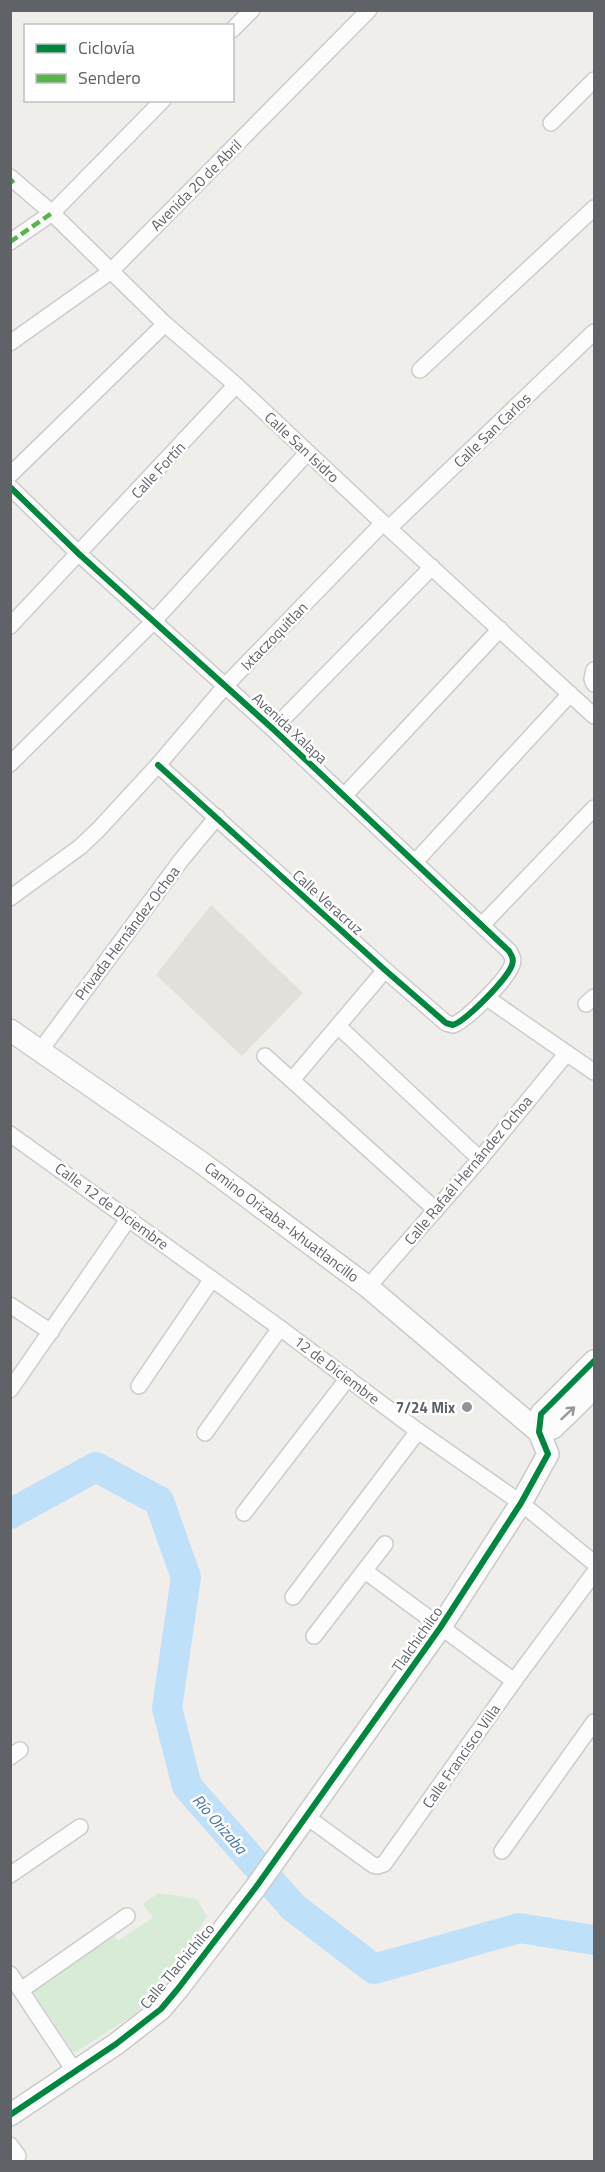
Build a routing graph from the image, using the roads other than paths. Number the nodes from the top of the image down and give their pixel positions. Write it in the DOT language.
graph roads {
  1 [pos="252,10"];
  2 [pos="369,10"];
  3 [pos="234,28"];
  4 [pos="594,80"];
  5 [pos="161,102"];
  6 [pos="551,123"];
  7 [pos="12,180"];
  8 [pos="594,208"];
  9 [pos="52,213"];
  10 [pos="10,242"];
  11 [pos="110,272"];
  12 [pos="165,324"];
  13 [pos="594,332"];
  14 [pos="10,343"];
  15 [pos="420,370"];
  16 [pos="236,385"];
  17 [pos="307,453"];
  18 [pos="10,475"];
  19 [pos="10,487"];
  20 [pos="386,526"];
  21 [pos="80,554"];
  22 [pos="432,567"];
  23 [pos="153,622"];
  24 [pos="10,626"];
  25 [pos="500,629"];
  26 [pos="594,670"];
  27 [pos="594,684"];
  28 [pos="226,685"];
  29 [pos="570,694"];
  30 [pos="594,716"];
  31 [pos="273,729"];
  32 [pos="10,764"];
  33 [pos="158,765"];
  34 [pos="344,796"];
  35 [pos="594,808"];
  36 [pos="217,817"];
  37 [pos="415,862"];
  38 [pos="10,898"];
  39 [pos="482,925"];
  40 [pos="385,970"];
  41 [pos="487,998"];
  42 [pos="339,1027"];
  43 [pos="10,1030"];
  44 [pos="40,1051"];
  45 [pos="567,1053"];
  46 [pos="265,1056"];
  47 [pos="594,1072"];
  48 [pos="292,1080"];
  49 [pos="10,1134"];
  50 [pos="480,1159"];
  51 [pos="435,1210"];
  52 [pos="129,1218"];
  53 [pos="212,1279"];
  54 [pos="368,1287"];
  55 [pos="10,1305"];
  56 [pos="280,1328"];
  57 [pos="51,1332"];
  58 [pos="594,1361"];
  59 [pos="348,1378"];
  60 [pos="139,1386"];
  61 [pos="594,1388"];
  62 [pos="10,1390"];
  63 [pos="418,1431"];
  64 [pos="539,1432"];
  65 [pos="205,1433"];
  66 [pos="521,1503"];
  67 [pos="244,1513"];
  68 [pos="385,1544"];
  69 [pos="594,1563"];
  70 [pos="365,1571"];
  71 [pos="594,1573"];
  72 [pos="293,1597"];
  73 [pos="440,1628"];
  74 [pos="314,1636"];
  75 [pos="514,1681"];
  76 [pos="594,1722"];
  77 [pos="306,1817"];
  78 [pos="80,1827"];
  79 [pos="282,1851"];
  80 [pos="502,1851"];
  81 [pos="10,1875"];
  82 [pos="127,1916"];
  83 [pos="10,1974"];
  84 [pos="21,1990"];
  85 [pos="75,2072"];
  86 [pos="10,2115"];
  1 -- 3 [label="street"];
  2 -- 11 [label="street, Avenida 20 de Abril"];
  4 -- 6 [label="street"];
  5 -- 9 [label="street"];
  7 -- 9 [label="street, Calle San Isidro"];
  8 -- 15 [label="street"];
  9 -- 10 [label="street"];
  9 -- 11 [label="street, Calle San Isidro"];
  11 -- 12 [label="street, Calle San Isidro"];
  11 -- 14 [label="street, Avenida 20 de Abril"];
  12 -- 16 [label="street, Calle San Isidro"];
  12 -- 18 [label="street"];
  13 -- 20 [label="street, Calle San Carlos"];
  16 -- 17 [label="street, Calle San Isidro"];
  16 -- 21 [label="street, Calle Fortín"];
  17 -- 20 [label="street, Calle San Isidro"];
  17 -- 23 [label="street"];
  19 -- 21 [label="street, Avenida Xalapa"];
  20 -- 22 [label="street, Calle San Isidro"];
  20 -- 28 [label="street, Ixtaczoquitlan"];
  21 -- 23 [label="street, Avenida Xalapa"];
  21 -- 24 [label="street, Calle Fortín"];
  22 -- 25 [label="street, Calle San Isidro"];
  22 -- 31 [label="street"];
  23 -- 28 [label="street, Avenida Xalapa"];
  23 -- 32 [label="street"];
  25 -- 29 [label="street, Calle San Isidro"];
  25 -- 34 [label="street"];
  26 -- 27 [label="street"];
  28 -- 31 [label="street, Avenida Xalapa"];
  28 -- 33 [label="street, Ixtaczoquitlan"];
  29 -- 30 [label="street, Calle San Isidro"];
  29 -- 37 [label="street"];
  31 -- 34 [label="street, Avenida Xalapa"];
  33 -- 36 [label="street, Calle Veracruz"];
  33 -- 38 [label="street, Ixtaczoquitlan"];
  34 -- 37 [label="street, Avenida Xalapa"];
  35 -- 39 [label="street"];
  36 -- 40 [label="street, Calle Veracruz"];
  36 -- 44 [label="street, Privada Hernández Ochoa"];
  37 -- 39 [label="street, Avenida Xalapa"];
  39 -- 41 [label="street, Avenida Xalapa"];
  40 -- 41 [label="street, Calle Veracruz"];
  40 -- 42 [label="street"];
  41 -- 45 [label="street"];
  42 -- 48 [label="street"];
  42 -- 50 [label="street"];
  43 -- 44 [label="street, Camino Orizaba-Ixhuatlancillo"];
  44 -- 54 [label="street, Camino Orizaba-Ixhuatlancillo"];
  45 -- 47 [label="street"];
  45 -- 50 [label="street, Calle Rafaél Hernández Ochoa"];
  46 -- 48 [label="street"];
  48 -- 51 [label="street"];
  49 -- 52 [label="street, Calle 12 de Diciembre"];
  50 -- 51 [label="street, Calle Rafaél Hernández Ochoa"];
  51 -- 54 [label="street, Calle Rafaél Hernández Ochoa"];
  52 -- 53 [label="street, Calle 12 de Diciembre"];
  52 -- 57 [label="street"];
  53 -- 56 [label="street, 12 de Diciembre"];
  53 -- 60 [label="street"];
  54 -- 64 [label="street, Camino Orizaba-Ixhuatlancillo"];
  55 -- 57 [label="street"];
  56 -- 59 [label="street, 12 de Diciembre"];
  56 -- 65 [label="street"];
  57 -- 62 [label="street"];
  58 -- 64 [label="street"];
  59 -- 63 [label="street, 12 de Diciembre"];
  59 -- 67 [label="street"];
  64 -- 61 [label="street, one-way"];
  63 -- 66 [label="street, 12 de Diciembre"];
  63 -- 72 [label="street"];
  64 -- 66 [label="street, Tlalchichilco"];
  66 -- 69 [label="street, 12 de Diciembre"];
  66 -- 73 [label="street, Tlalchichilco"];
  68 -- 70 [label="street"];
  70 -- 73 [label="street"];
  70 -- 74 [label="street"];
  71 -- 75 [label="street, Calle Francisco Villa"];
  73 -- 75 [label="street"];
  73 -- 77 [label="street, Tlalchichilco"];
  75 -- 77 [label="street, Calle Francisco Villa"];
  76 -- 80 [label="street"];
  77 -- 79 [label="street, Tlalchichilco"];
  78 -- 81 [label="street"];
  79 -- 85 [label="street, Calle Tlachichilco"];
  82 -- 84 [label="street"];
  83 -- 84 [label="street"];
  84 -- 85 [label="street"];
  85 -- 86 [label="street, Calle Tlachichilco"];
}
